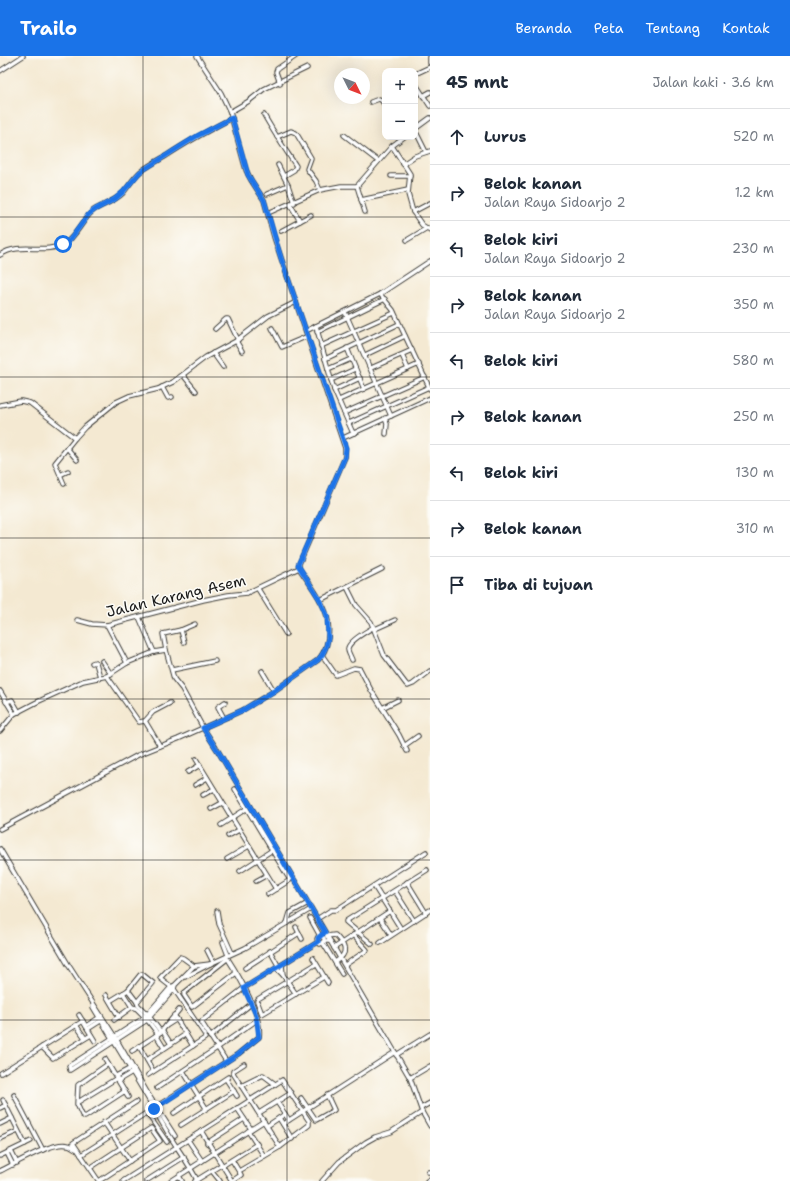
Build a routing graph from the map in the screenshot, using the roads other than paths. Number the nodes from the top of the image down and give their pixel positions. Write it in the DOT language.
graph roads {
  1 [pos="23,56"];
  2 [pos="197,56"];
  3 [pos="296,56"];
  4 [pos="430,57"];
  5 [pos="430,63"];
  6 [pos="430,67"];
  7 [pos="308,68"];
  8 [pos="0,71"];
  9 [pos="418,73"];
  10 [pos="280,82"];
  11 [pos="418,89"];
  12 [pos="430,92"];
  13 [pos="423,96"];
  14 [pos="371,102"];
  15 [pos="384,104"];
  16 [pos="430,106"];
  17 [pos="232,111"];
  18 [pos="264,115"];
  19 [pos="232,118"];
  20 [pos="430,118"];
  21 [pos="418,127"];
  22 [pos="418,134"];
  23 [pos="344,135"];
  24 [pos="277,137"];
  25 [pos="400,140"];
  26 [pos="392,146"];
  27 [pos="428,152"];
  28 [pos="378,161"];
  29 [pos="403,164"];
  30 [pos="278,165"];
  31 [pos="410,175"];
  32 [pos="284,176"];
  33 [pos="391,176"];
  34 [pos="288,185"];
  35 [pos="357,186"];
  36 [pos="320,190"];
  37 [pos="408,190"];
  38 [pos="267,194"];
  39 [pos="361,200"];
  40 [pos="430,203"];
  41 [pos="292,204"];
  42 [pos="365,212"];
  43 [pos="413,212"];
  44 [pos="270,213"];
  45 [pos="311,215"];
  46 [pos="300,221"];
  47 [pos="428,229"];
  48 [pos="281,231"];
  49 [pos="407,240"];
  50 [pos="0,255"];
  51 [pos="430,261"];
  52 [pos="380,294"];
  53 [pos="385,299"];
  54 [pos="296,302"];
  55 [pos="345,312"];
  56 [pos="394,313"];
  57 [pos="347,317"];
  58 [pos="399,324"];
  59 [pos="316,326"];
  60 [pos="272,328"];
  61 [pos="215,329"];
  62 [pos="308,330"];
  63 [pos="354,331"];
  64 [pos="317,332"];
  65 [pos="308,336"];
  66 [pos="405,336"];
  67 [pos="237,340"];
  68 [pos="359,343"];
  69 [pos="321,346"];
  70 [pos="347,348"];
  71 [pos="412,350"];
  72 [pos="242,351"];
  73 [pos="213,353"];
  74 [pos="402,354"];
  75 [pos="365,355"];
  76 [pos="325,359"];
  77 [pos="351,359"];
  78 [pos="419,364"];
  79 [pos="223,367"];
  80 [pos="371,368"];
  81 [pos="355,369"];
  82 [pos="408,369"];
  83 [pos="328,370"];
  84 [pos="183,375"];
  85 [pos="425,377"];
  86 [pos="360,378"];
  87 [pos="331,380"];
  88 [pos="378,383"];
  89 [pos="162,388"];
  90 [pos="430,388"];
  91 [pos="364,389"];
  92 [pos="334,390"];
  93 [pos="196,391"];
  94 [pos="383,396"];
  95 [pos="172,397"];
  96 [pos="430,398"];
  97 [pos="339,400"];
  98 [pos="0,405"];
  99 [pos="387,406"];
  100 [pos="344,413"];
  101 [pos="391,416"];
  102 [pos="385,418"];
  103 [pos="348,423"];
  104 [pos="354,433"];
  105 [pos="386,434"];
  106 [pos="345,437"];
  107 [pos="75,438"];
  108 [pos="67,448"];
  109 [pos="77,460"];
  110 [pos="68,471"];
  111 [pos="60,475"];
  112 [pos="64,484"];
  113 [pos="299,568"];
  114 [pos="382,570"];
  115 [pos="347,587"];
  116 [pos="258,590"];
  117 [pos="322,599"];
  118 [pos="139,617"];
  119 [pos="76,620"];
  120 [pos="395,620"];
  121 [pos="195,624"];
  122 [pos="107,625"];
  123 [pos="374,628"];
  124 [pos="181,630"];
  125 [pos="286,634"];
  126 [pos="184,642"];
  127 [pos="166,650"];
  128 [pos="154,652"];
  129 [pos="324,657"];
  130 [pos="352,660"];
  131 [pos="215,661"];
  132 [pos="102,662"];
  133 [pos="92,663"];
  134 [pos="127,663"];
  135 [pos="172,670"];
  136 [pos="262,671"];
  137 [pos="430,671"];
  138 [pos="109,675"];
  139 [pos="100,677"];
  140 [pos="0,691"];
  141 [pos="274,691"];
  142 [pos="398,700"];
  143 [pos="6,702"];
  144 [pos="225,702"];
  145 [pos="170,703"];
  146 [pos="382,708"];
  147 [pos="19,712"];
  148 [pos="14,714"];
  149 [pos="224,718"];
  150 [pos="145,721"];
  151 [pos="203,728"];
  152 [pos="0,731"];
  153 [pos="418,736"];
  154 [pos="160,746"];
  155 [pos="404,746"];
  156 [pos="407,751"];
  157 [pos="196,760"];
  158 [pos="200,765"];
  159 [pos="188,772"];
  160 [pos="208,778"];
  161 [pos="195,785"];
  162 [pos="214,789"];
  163 [pos="235,789"];
  164 [pos="203,795"];
  165 [pos="222,802"];
  166 [pos="210,809"];
  167 [pos="246,809"];
  168 [pos="232,818"];
  169 [pos="221,825"];
  170 [pos="0,829"];
  171 [pos="239,830"];
  172 [pos="228,836"];
  173 [pos="249,846"];
  174 [pos="0,849"];
  175 [pos="274,849"];
  176 [pos="426,852"];
  177 [pos="227,860"];
  178 [pos="257,860"];
  179 [pos="427,870"];
  180 [pos="240,871"];
  181 [pos="267,875"];
  182 [pos="291,879"];
  183 [pos="256,882"];
  184 [pos="408,882"];
  185 [pos="374,886"];
  186 [pos="276,889"];
  187 [pos="396,890"];
  188 [pos="268,894"];
  189 [pos="383,899"];
  190 [pos="308,903"];
  191 [pos="311,909"];
  192 [pos="430,910"];
  193 [pos="217,911"];
  194 [pos="390,911"];
  195 [pos="426,913"];
  196 [pos="310,918"];
  197 [pos="380,918"];
  198 [pos="317,919"];
  199 [pos="414,921"];
  200 [pos="287,924"];
  201 [pos="296,927"];
  202 [pos="401,929"];
  203 [pos="299,933"];
  204 [pos="356,933"];
  205 [pos="326,934"];
  206 [pos="392,935"];
  207 [pos="320,936"];
  208 [pos="302,939"];
  209 [pos="330,941"];
  210 [pos="223,942"];
  211 [pos="318,942"];
  212 [pos="324,942"];
  213 [pos="342,943"];
  214 [pos="380,943"];
  215 [pos="372,944"];
  216 [pos="334,948"];
  217 [pos="207,950"];
  218 [pos="270,951"];
  219 [pos="230,954"];
  220 [pos="313,958"];
  221 [pos="340,959"];
  222 [pos="335,962"];
  223 [pos="211,963"];
  224 [pos="316,964"];
  225 [pos="194,966"];
  226 [pos="344,966"];
  227 [pos="279,967"];
  228 [pos="244,968"];
  229 [pos="236,972"];
  230 [pos="342,974"];
  231 [pos="324,977"];
  232 [pos="182,978"];
  233 [pos="288,982"];
  234 [pos="328,983"];
  235 [pos="174,987"];
  236 [pos="246,987"];
  237 [pos="128,990"];
  238 [pos="123,993"];
  239 [pos="296,994"];
  240 [pos="106,995"];
  241 [pos="110,1002"];
  242 [pos="251,1004"];
  243 [pos="136,1005"];
  244 [pos="179,1010"];
  245 [pos="79,1015"];
  246 [pos="174,1015"];
  247 [pos="119,1017"];
  248 [pos="147,1017"];
  249 [pos="101,1018"];
  250 [pos="177,1019"];
  251 [pos="114,1020"];
  252 [pos="257,1020"];
  253 [pos="83,1021"];
  254 [pos="76,1025"];
  255 [pos="165,1026"];
  256 [pos="87,1028"];
  257 [pos="159,1033"];
  258 [pos="186,1034"];
  259 [pos="430,1034"];
  260 [pos="91,1035"];
  261 [pos="210,1037"];
  262 [pos="85,1038"];
  263 [pos="115,1039"];
  264 [pos="95,1041"];
  265 [pos="171,1044"];
  266 [pos="139,1046"];
  267 [pos="193,1046"];
  268 [pos="42,1047"];
  269 [pos="164,1048"];
  270 [pos="217,1048"];
  271 [pos="132,1051"];
  272 [pos="395,1054"];
  273 [pos="106,1059"];
  274 [pos="147,1060"];
  275 [pos="226,1061"];
  276 [pos="108,1064"];
  277 [pos="244,1064"];
  278 [pos="430,1066"];
  279 [pos="133,1069"];
  280 [pos="154,1071"];
  281 [pos="182,1071"];
  282 [pos="1,1073"];
  283 [pos="148,1075"];
  284 [pos="117,1078"];
  285 [pos="410,1078"];
  286 [pos="191,1084"];
  287 [pos="275,1084"];
  288 [pos="242,1086"];
  289 [pos="156,1088"];
  290 [pos="125,1091"];
  291 [pos="234,1091"];
  292 [pos="291,1093"];
  293 [pos="14,1095"];
  294 [pos="327,1095"];
  295 [pos="198,1096"];
  296 [pos="237,1096"];
  297 [pos="128,1097"];
  298 [pos="301,1098"];
  299 [pos="3,1100"];
  300 [pos="250,1100"];
  301 [pos="78,1102"];
  302 [pos="136,1102"];
  303 [pos="277,1102"];
  304 [pos="430,1103"];
  305 [pos="6,1105"];
  306 [pos="0,1108"];
  307 [pos="155,1108"];
  308 [pos="206,1108"];
  309 [pos="237,1108"];
  310 [pos="305,1109"];
  311 [pos="421,1110"];
  312 [pos="147,1113"];
  313 [pos="174,1113"];
  314 [pos="259,1113"];
  315 [pos="285,1114"];
  316 [pos="12,1118"];
  317 [pos="279,1118"];
  318 [pos="244,1119"];
  319 [pos="289,1120"];
  320 [pos="264,1121"];
  321 [pos="104,1122"];
  322 [pos="0,1124"];
  323 [pos="283,1124"];
  324 [pos="181,1125"];
  325 [pos="267,1126"];
  326 [pos="430,1126"];
  327 [pos="18,1130"];
  328 [pos="249,1130"];
  329 [pos="201,1132"];
  330 [pos="112,1135"];
  331 [pos="175,1136"];
  332 [pos="0,1139"];
  333 [pos="292,1139"];
  334 [pos="188,1140"];
  335 [pos="31,1141"];
  336 [pos="167,1142"];
  337 [pos="207,1143"];
  338 [pos="25,1144"];
  339 [pos="257,1144"];
  340 [pos="176,1147"];
  341 [pos="280,1147"];
  342 [pos="122,1148"];
  343 [pos="43,1150"];
  344 [pos="11,1151"];
  345 [pos="78,1151"];
  346 [pos="7,1153"];
  347 [pos="214,1153"];
  348 [pos="81,1155"];
  349 [pos="0,1156"];
  350 [pos="264,1156"];
  351 [pos="184,1157"];
  352 [pos="232,1160"];
  353 [pos="130,1161"];
  354 [pos="202,1161"];
  355 [pos="17,1163"];
  356 [pos="13,1165"];
  357 [pos="222,1165"];
  358 [pos="90,1168"];
  359 [pos="191,1168"];
  360 [pos="0,1171"];
  361 [pos="212,1171"];
  362 [pos="239,1171"];
  363 [pos="179,1176"];
  364 [pos="430,1180"];
  365 [pos="123,1181"];
  366 [pos="146,1181"];
  367 [pos="170,1181"];
  368 [pos="182,1181"];
  369 [pos="196,1181"];
  370 [pos="220,1181"];
  371 [pos="322,1181"];
  372 [pos="427,1181"];
  1 -- 8 [label="street"];
  2 -- 17 [label="street"];
  3 -- 10 [label="street"];
  4 -- 5 [label="street"];
  6 -- 9 [label="street"];
  7 -- 10 [label="street"];
  10 -- 17 [label="street"];
  11 -- 13 [label="street"];
  12 -- 13 [label="street"];
  13 -- 16 [label="street"];
  14 -- 15 [label="street"];
  17 -- 19 [label="street"];
  18 -- 24 [label="street"];
  19 -- 44 [label="street"];
  19 -- 50 [label="street"];
  20 -- 21 [label="street"];
  22 -- 27 [label="street"];
  23 -- 28 [label="street"];
  24 -- 32 [label="street"];
  24 -- 36 [label="street"];
  25 -- 26 [label="street"];
  26 -- 28 [label="street"];
  26 -- 29 [label="street"];
  27 -- 29 [label="street"];
  28 -- 35 [label="street"];
  29 -- 31 [label="street"];
  30 -- 32 [label="street"];
  31 -- 33 [label="street"];
  31 -- 37 [label="street"];
  32 -- 34 [label="street"];
  34 -- 38 [label="street"];
  34 -- 41 [label="street"];
  35 -- 36 [label="street"];
  35 -- 39 [label="street"];
  36 -- 41 [label="street"];
  37 -- 39 [label="street"];
  37 -- 43 [label="street"];
  39 -- 42 [label="street"];
  40 -- 43 [label="street"];
  41 -- 44 [label="street"];
  41 -- 46 [label="street"];
  43 -- 47 [label="street"];
  44 -- 54 [label="street"];
  45 -- 46 [label="street"];
  46 -- 48 [label="street"];
  47 -- 49 [label="street"];
  51 -- 52 [label="street"];
  52 -- 53 [label="street"];
  52 -- 55 [label="street"];
  53 -- 56 [label="street"];
  53 -- 57 [label="street"];
  54 -- 62 [label="street"];
  54 -- 67 [label="street"];
  55 -- 57 [label="street"];
  55 -- 59 [label="street"];
  56 -- 58 [label="street"];
  56 -- 63 [label="street"];
  57 -- 63 [label="street"];
  57 -- 64 [label="street"];
  58 -- 66 [label="street"];
  58 -- 68 [label="street"];
  59 -- 62 [label="street"];
  59 -- 64 [label="street"];
  60 -- 65 [label="street"];
  61 -- 67 [label="street"];
  62 -- 65 [label="street"];
  63 -- 68 [label="street"];
  63 -- 69 [label="street"];
  64 -- 69 [label="street"];
  65 -- 106 [label="street"];
  66 -- 71 [label="street"];
  66 -- 75 [label="street"];
  67 -- 72 [label="street"];
  67 -- 73 [label="street"];
  68 -- 70 [label="street"];
  68 -- 75 [label="street"];
  69 -- 76 [label="street"];
  70 -- 76 [label="street"];
  70 -- 77 [label="street"];
  71 -- 74 [label="street"];
  71 -- 78 [label="street"];
  73 -- 79 [label="street"];
  73 -- 84 [label="street"];
  74 -- 80 [label="street"];
  74 -- 82 [label="street"];
  75 -- 80 [label="street"];
  76 -- 83 [label="street"];
  77 -- 81 [label="street"];
  77 -- 83 [label="street"];
  78 -- 82 [label="street"];
  78 -- 85 [label="street"];
  80 -- 88 [label="street"];
  81 -- 86 [label="street"];
  81 -- 87 [label="street"];
  82 -- 88 [label="street"];
  83 -- 87 [label="street"];
  84 -- 89 [label="street"];
  84 -- 93 [label="street"];
  85 -- 90 [label="street"];
  85 -- 94 [label="street"];
  86 -- 91 [label="street"];
  86 -- 92 [label="street"];
  87 -- 92 [label="street"];
  88 -- 91 [label="street"];
  88 -- 94 [label="street"];
  89 -- 95 [label="street"];
  89 -- 107 [label="street"];
  90 -- 99 [label="street"];
  91 -- 97 [label="street"];
  92 -- 97 [label="street"];
  94 -- 99 [label="street"];
  94 -- 100 [label="street"];
  96 -- 101 [label="street"];
  97 -- 100 [label="street"];
  98 -- 107 [label="street"];
  99 -- 101 [label="street"];
  99 -- 103 [label="street"];
  100 -- 103 [label="street"];
  101 -- 102 [label="street"];
  102 -- 104 [label="street"];
  102 -- 105 [label="street"];
  103 -- 104 [label="street"];
  104 -- 106 [label="street"];
  106 -- 113 [label="street"];
  107 -- 108 [label="street"];
  108 -- 109 [label="street"];
  108 -- 111 [label="street"];
  110 -- 111 [label="street"];
  111 -- 112 [label="street"];
  113 -- 116 [label="street, Jalan Karang Asem"];
  113 -- 117 [label="street"];
  114 -- 115 [label="street"];
  115 -- 117 [label="street"];
  115 -- 123 [label="street"];
  116 -- 118 [label="street, Jalan Karang Asem"];
  116 -- 125 [label="street"];
  117 -- 129 [label="street"];
  118 -- 122 [label="street, Jalan Karang Asem"];
  118 -- 128 [label="street"];
  119 -- 122 [label="street, Jalan Karang Asem"];
  120 -- 123 [label="street"];
  121 -- 124 [label="street"];
  122 -- 134 [label="street"];
  123 -- 130 [label="street"];
  123 -- 137 [label="street"];
  124 -- 126 [label="street"];
  124 -- 127 [label="street"];
  127 -- 128 [label="street"];
  127 -- 135 [label="street"];
  128 -- 134 [label="street"];
  129 -- 141 [label="street"];
  129 -- 146 [label="street"];
  131 -- 135 [label="street"];
  132 -- 138 [label="street"];
  133 -- 139 [label="street"];
  134 -- 138 [label="street"];
  135 -- 151 [label="street"];
  136 -- 141 [label="street"];
  138 -- 139 [label="street"];
  138 -- 150 [label="street"];
  139 -- 147 [label="street"];
  140 -- 143 [label="street"];
  141 -- 149 [label="street"];
  142 -- 146 [label="street"];
  143 -- 147 [label="street"];
  143 -- 148 [label="street"];
  144 -- 149 [label="street"];
  145 -- 150 [label="street"];
  146 -- 155 [label="street"];
  147 -- 148 [label="street"];
  148 -- 152 [label="street"];
  149 -- 151 [label="street"];
  150 -- 154 [label="street"];
  151 -- 154 [label="street"];
  151 -- 175 [label="street"];
  153 -- 155 [label="street"];
  154 -- 170 [label="street"];
  155 -- 156 [label="street"];
  157 -- 158 [label="street"];
  158 -- 159 [label="street"];
  158 -- 160 [label="street"];
  160 -- 161 [label="street"];
  160 -- 162 [label="street"];
  162 -- 164 [label="street"];
  162 -- 165 [label="street"];
  163 -- 167 [label="street"];
  165 -- 166 [label="street"];
  165 -- 168 [label="street"];
  167 -- 168 [label="street"];
  167 -- 175 [label="street"];
  168 -- 169 [label="street"];
  168 -- 171 [label="street"];
  171 -- 172 [label="street"];
  171 -- 173 [label="street"];
  173 -- 177 [label="street"];
  173 -- 178 [label="street"];
  174 -- 249 [label="street"];
  175 -- 178 [label="street"];
  175 -- 182 [label="street"];
  176 -- 185 [label="street"];
  178 -- 180 [label="street"];
  178 -- 181 [label="street"];
  179 -- 184 [label="street"];
  181 -- 183 [label="street"];
  181 -- 186 [label="street"];
  182 -- 186 [label="street"];
  182 -- 190 [label="street"];
  184 -- 187 [label="street"];
  184 -- 195 [label="street"];
  185 -- 189 [label="street"];
  185 -- 198 [label="street"];
  186 -- 188 [label="street"];
  187 -- 189 [label="street"];
  187 -- 199 [label="street"];
  189 -- 194 [label="street"];
  189 -- 204 [label="street"];
  190 -- 191 [label="street"];
  190 -- 200 [label="street"];
  191 -- 198 [label="street"];
  191 -- 200 [label="street"];
  192 -- 195 [label="street"];
  193 -- 219 [label="street"];
  194 -- 197 [label="street"];
  194 -- 202 [label="street"];
  195 -- 199 [label="street"];
  196 -- 207 [label="street"];
  197 -- 204 [label="street"];
  197 -- 206 [label="street"];
  198 -- 205 [label="street"];
  199 -- 202 [label="street"];
  200 -- 219 [label="street"];
  201 -- 203 [label="street"];
  202 -- 206 [label="street"];
  203 -- 208 [label="street"];
  203 -- 218 [label="street"];
  204 -- 213 [label="street"];
  204 -- 215 [label="street"];
  204 -- 226 [label="street"];
  205 -- 207 [label="street"];
  205 -- 209 [label="street"];
  205 -- 213 [label="street"];
  206 -- 214 [label="street"];
  207 -- 211 [label="street"];
  207 -- 212 [label="street"];
  209 -- 212 [label="street"];
  209 -- 216 [label="street"];
  210 -- 219 [label="street"];
  211 -- 212 [label="street"];
  211 -- 227 [label="street"];
  212 -- 222 [label="street"];
  213 -- 216 [label="street"];
  213 -- 221 [label="street"];
  216 -- 221 [label="street"];
  217 -- 223 [label="street"];
  218 -- 227 [label="street"];
  218 -- 228 [label="street"];
  219 -- 223 [label="street"];
  220 -- 224 [label="street"];
  221 -- 222 [label="street"];
  221 -- 226 [label="street"];
  222 -- 230 [label="street"];
  223 -- 225 [label="street"];
  223 -- 232 [label="street"];
  224 -- 231 [label="street"];
  224 -- 233 [label="street"];
  225 -- 232 [label="street"];
  225 -- 235 [label="street"];
  226 -- 272 [label="street"];
  227 -- 233 [label="street"];
  227 -- 236 [label="street"];
  229 -- 229 [label="street"];
  229 -- 236 [label="street"];
  231 -- 234 [label="street"];
  231 -- 239 [label="street"];
  232 -- 235 [label="street"];
  233 -- 239 [label="street"];
  233 -- 239 [label="street"];
  235 -- 248 [label="street"];
  235 -- 267 [label="street"];
  236 -- 242 [label="street"];
  236 -- 261 [label="street"];
  237 -- 238 [label="street"];
  237 -- 243 [label="street"];
  237 -- 243 [label="street"];
  238 -- 241 [label="street"];
  238 -- 243 [label="street"];
  240 -- 241 [label="street"];
  241 -- 247 [label="street"];
  242 -- 252 [label="street"];
  242 -- 261 [label="street"];
  243 -- 247 [label="street"];
  243 -- 248 [label="street"];
  244 -- 246 [label="street"];
  245 -- 253 [label="street"];
  246 -- 250 [label="street"];
  246 -- 255 [label="street"];
  247 -- 251 [label="street"];
  248 -- 257 [label="street"];
  248 -- 263 [label="street"];
  249 -- 256 [label="street"];
  249 -- 263 [label="street"];
  250 -- 255 [label="street"];
  250 -- 258 [label="street"];
  252 -- 270 [label="street"];
  252 -- 275 [label="street"];
  253 -- 254 [label="street"];
  253 -- 256 [label="street"];
  254 -- 262 [label="street"];
  254 -- 268 [label="street"];
  255 -- 257 [label="street"];
  256 -- 260 [label="street"];
  257 -- 265 [label="street"];
  257 -- 266 [label="street"];
  257 -- 269 [label="street"];
  258 -- 265 [label="street"];
  258 -- 267 [label="street"];
  259 -- 272 [label="street"];
  260 -- 262 [label="street"];
  260 -- 264 [label="street"];
  261 -- 270 [label="street"];
  262 -- 268 [label="street"];
  263 -- 263 [label="street"];
  263 -- 279 [label="street"];
  265 -- 269 [label="street"];
  266 -- 271 [label="street"];
  266 -- 274 [label="street"];
  267 -- 280 [label="street"];
  268 -- 282 [label="street"];
  269 -- 274 [label="street"];
  270 -- 275 [label="street"];
  270 -- 281 [label="street"];
  272 -- 285 [label="street"];
  272 -- 294 [label="street"];
  273 -- 276 [label="street"];
  274 -- 280 [label="street"];
  275 -- 286 [label="street"];
  276 -- 284 [label="street"];
  276 -- 301 [label="street"];
  277 -- 288 [label="street"];
  278 -- 285 [label="street"];
  279 -- 284 [label="street"];
  279 -- 307 [label="street"];
  280 -- 283 [label="street"];
  281 -- 286 [label="street"];
  281 -- 289 [label="street"];
  284 -- 290 [label="street"];
  284 -- 301 [label="street"];
  285 -- 311 [label="street"];
  286 -- 295 [label="street"];
  286 -- 307 [label="street"];
  287 -- 288 [label="street"];
  287 -- 292 [label="street"];
  287 -- 300 [label="street"];
  288 -- 300 [label="street"];
  290 -- 297 [label="street"];
  290 -- 301 [label="street"];
  291 -- 295 [label="street"];
  291 -- 296 [label="street"];
  291 -- 308 [label="street"];
  292 -- 303 [label="street"];
  292 -- 310 [label="street"];
  293 -- 343 [label="street"];
  294 -- 310 [label="street"];
  294 -- 310 [label="street"];
  295 -- 308 [label="street"];
  295 -- 313 [label="street"];
  298 -- 310 [label="street"];
  299 -- 305 [label="street"];
  300 -- 309 [label="street"];
  300 -- 314 [label="street"];
  302 -- 321 [label="street"];
  303 -- 314 [label="street"];
  303 -- 315 [label="street"];
  304 -- 311 [label="street"];
  305 -- 306 [label="street"];
  305 -- 316 [label="street"];
  307 -- 312 [label="street"];
  307 -- 331 [label="street"];
  307 -- 340 [label="street"];
  308 -- 324 [label="street"];
  309 -- 318 [label="street"];
  309 -- 329 [label="street"];
  310 -- 319 [label="street"];
  310 -- 333 [label="street"];
  311 -- 326 [label="street"];
  311 -- 371 [label="street"];
  312 -- 330 [label="street"];
  312 -- 336 [label="street"];
  314 -- 320 [label="street"];
  315 -- 317 [label="street"];
  315 -- 319 [label="street"];
  316 -- 322 [label="street"];
  316 -- 327 [label="street"];
  317 -- 323 [label="street"];
  317 -- 325 [label="street"];
  318 -- 328 [label="street"];
  318 -- 337 [label="street"];
  319 -- 323 [label="street"];
  320 -- 325 [label="street"];
  320 -- 328 [label="street"];
  321 -- 330 [label="street"];
  321 -- 345 [label="street"];
  323 -- 333 [label="street"];
  325 -- 341 [label="street"];
  327 -- 332 [label="street"];
  327 -- 338 [label="street"];
  328 -- 339 [label="street"];
  328 -- 347 [label="street"];
  329 -- 334 [label="street"];
  329 -- 337 [label="street"];
  330 -- 342 [label="street"];
  330 -- 348 [label="street"];
  333 -- 341 [label="street"];
  334 -- 340 [label="street"];
  334 -- 354 [label="street"];
  335 -- 338 [label="street"];
  337 -- 347 [label="street"];
  338 -- 344 [label="street"];
  339 -- 350 [label="street"];
  339 -- 352 [label="street"];
  340 -- 351 [label="street"];
  340 -- 365 [label="street"];
  341 -- 350 [label="street"];
  342 -- 353 [label="street"];
  342 -- 353 [label="street"];
  342 -- 358 [label="street"];
  343 -- 345 [label="street"];
  343 -- 355 [label="street"];
  344 -- 346 [label="street"];
  344 -- 355 [label="street"];
  345 -- 348 [label="street"];
  346 -- 349 [label="street"];
  346 -- 356 [label="street"];
  347 -- 354 [label="street"];
  347 -- 357 [label="street"];
  348 -- 358 [label="street"];
  350 -- 362 [label="street"];
  351 -- 359 [label="street"];
  351 -- 366 [label="street"];
  352 -- 357 [label="street"];
  352 -- 362 [label="street"];
  353 -- 358 [label="street"];
  354 -- 359 [label="street"];
  355 -- 356 [label="street"];
  356 -- 360 [label="street"];
  357 -- 361 [label="street"];
  357 -- 362 [label="street"];
  359 -- 363 [label="street"];
  359 -- 369 [label="street"];
  361 -- 369 [label="street"];
  361 -- 370 [label="street"];
  363 -- 367 [label="street"];
  363 -- 368 [label="street"];
  364 -- 372 [label="street"];
}
